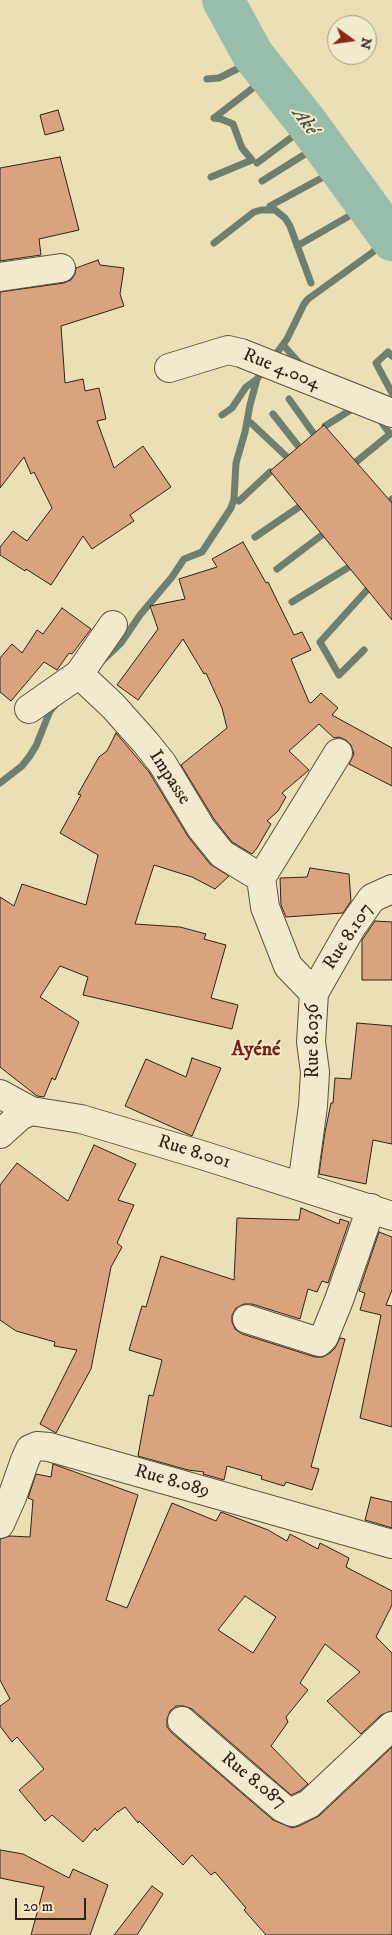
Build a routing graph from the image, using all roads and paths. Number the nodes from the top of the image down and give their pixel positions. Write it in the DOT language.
graph roads {
  1 [pos="61,268"];
  2 [pos="0,277"];
  3 [pos="169,368"];
  4 [pos="392,413"];
  5 [pos="113,625"];
  6 [pos="79,674"];
  7 [pos="29,709"];
  8 [pos="338,753"];
  9 [pos="261,878"];
  10 [pos="392,889"];
  11 [pos="314,993"];
  12 [pos="0,1094"];
  13 [pos="31,1111"];
  14 [pos="0,1134"];
  15 [pos="302,1186"];
  16 [pos="381,1212"];
  17 [pos="247,1319"];
  18 [pos="0,1524"];
  19 [pos="392,1544"];
  20 [pos="182,1721"];
  21 [pos="392,1726"];
  1 -- 2 [label="street"];
  3 -- 4 [label="street, Rue 4.004"];
  5 -- 6 [label="street"];
  6 -- 7 [label="street"];
  6 -- 9 [label="street, Impasse"];
  8 -- 9 [label="street"];
  9 -- 11 [label="street, Rue 8.036"];
  10 -- 11 [label="street, Rue 8.107"];
  11 -- 15 [label="street, Rue 8.036"];
  12 -- 13 [label="street, Rue 8.001"];
  13 -- 14 [label="street"];
  13 -- 15 [label="street, Rue 8.001"];
  15 -- 16 [label="street, Rue 8.001"];
  16 -- 17 [label="street"];
  18 -- 19 [label="street, Rue 8.089"];
  20 -- 21 [label="street, Rue 8.087"];
}
